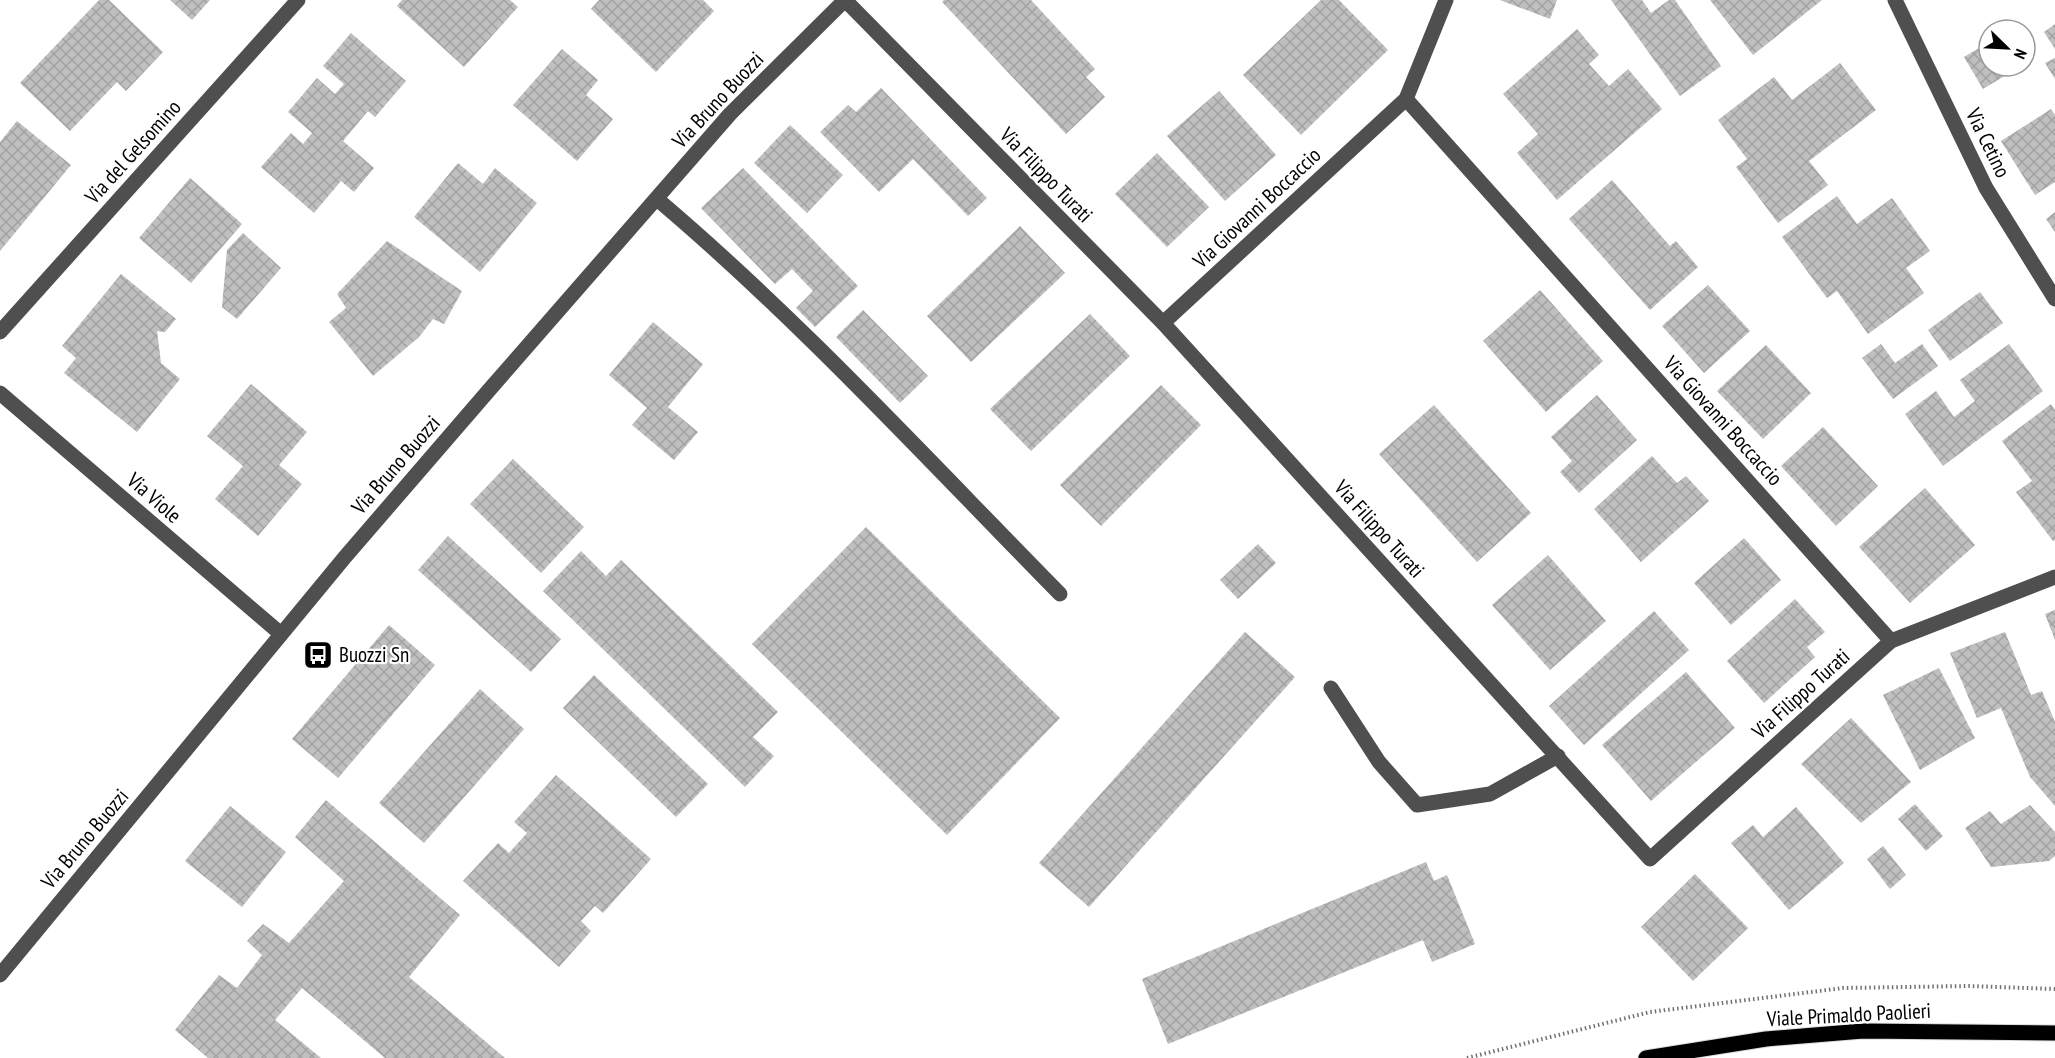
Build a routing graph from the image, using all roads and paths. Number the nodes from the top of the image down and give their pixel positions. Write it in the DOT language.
graph roads {
  1 [pos="298,0"];
  2 [pos="845,0"];
  3 [pos="1446,0"];
  4 [pos="1894,0"];
  5 [pos="1406,99"];
  6 [pos="657,199"];
  7 [pos="2055,299"];
  8 [pos="1163,323"];
  9 [pos="0,332"];
  10 [pos="0,393"];
  11 [pos="2055,577"];
  12 [pos="1060,594"];
  13 [pos="281,634"];
  14 [pos="1891,641"];
  15 [pos="1331,688"];
  16 [pos="1558,756"];
  17 [pos="0,975"];
  18 [pos="2055,989"];
  19 [pos="2055,1033"];
  20 [pos="1467,1058"];
  21 [pos="1646,1058"];
  1 -- 9 [label="street, Via del Gelsomino"];
  2 -- 6 [label="street, Via Bruno Buozzi"];
  2 -- 8 [label="street, Via Filippo Turati"];
  3 -- 5 [label="street, Via Giovanni Boccaccio"];
  4 -- 7 [label="street, Via Cetino"];
  5 -- 8 [label="street, Via Giovanni Boccaccio"];
  5 -- 14 [label="street, Via Giovanni Boccaccio"];
  6 -- 12 [label="street"];
  6 -- 13 [label="street, Via Bruno Buozzi"];
  8 -- 16 [label="street, Via Filippo Turati"];
  10 -- 13 [label="street, Via Viole"];
  11 -- 14 [label="street"];
  13 -- 17 [label="street, Via Bruno Buozzi"];
  14 -- 16 [label="street, Via Filippo Turati"];
  15 -- 16 [label="street"];
  18 -- 20 [label="path"];
  19 -- 21 [label="main road, Viale Primaldo Paolieri"];
}
